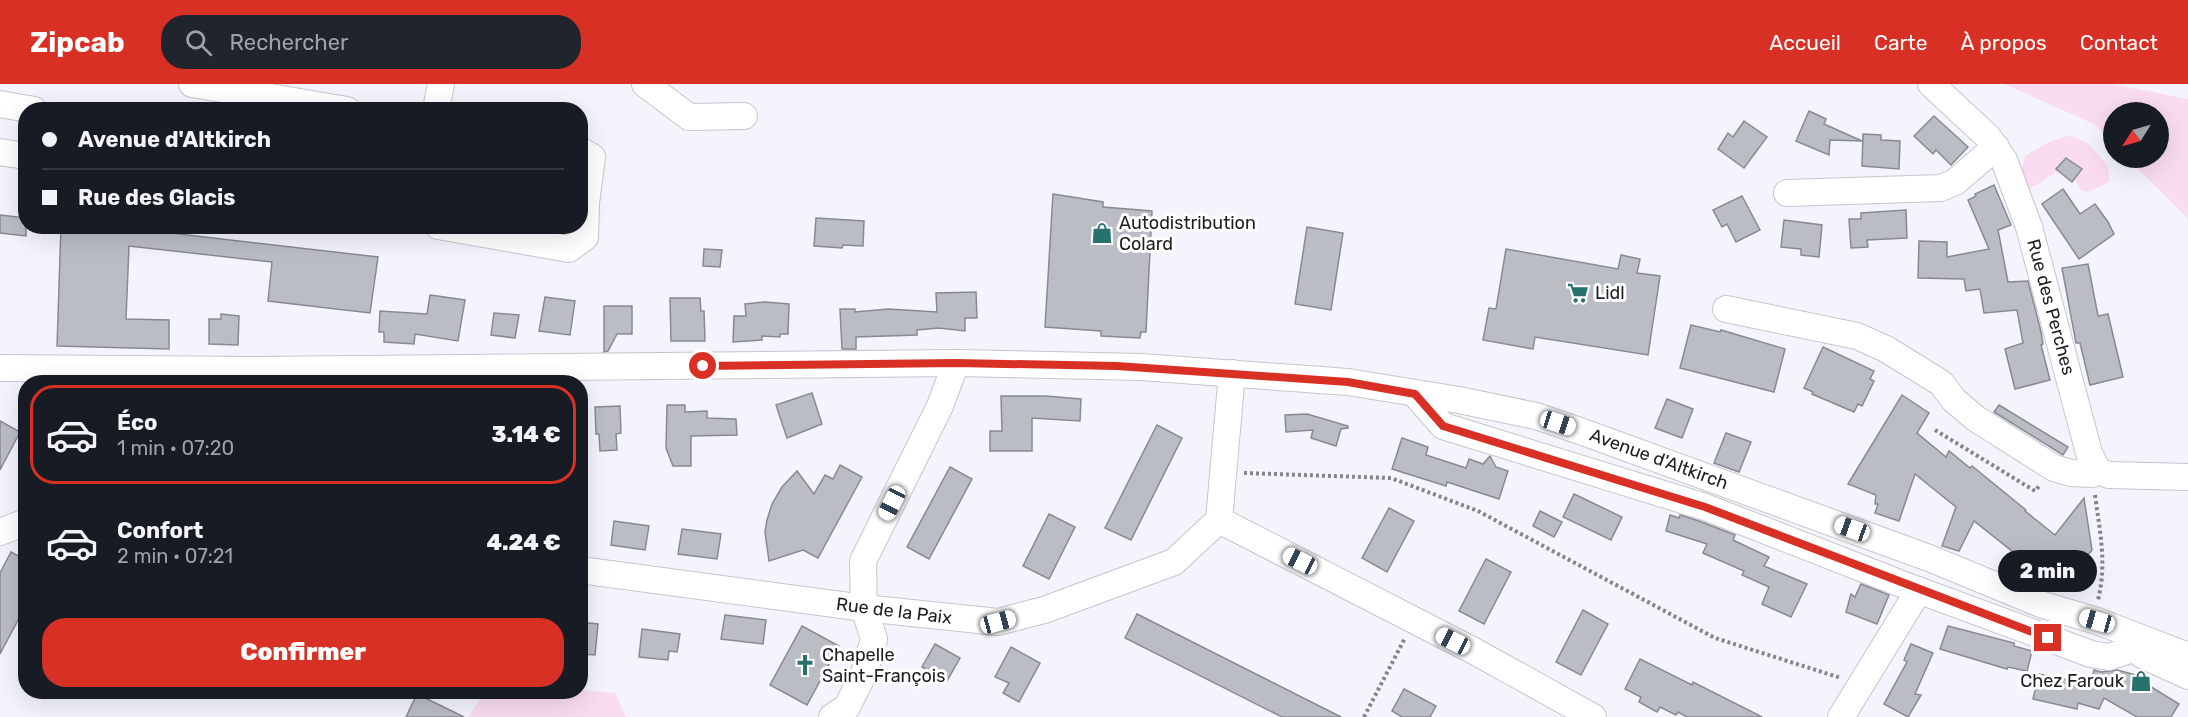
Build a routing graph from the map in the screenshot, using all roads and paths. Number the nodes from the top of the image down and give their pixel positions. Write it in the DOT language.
graph roads {
  1 [pos="192,84"];
  2 [pos="441,84"];
  3 [pos="645,84"];
  4 [pos="1931,84"];
  5 [pos="238,101"];
  6 [pos="438,102"];
  7 [pos="0,104"];
  8 [pos="18,107"];
  9 [pos="744,116"];
  10 [pos="1996,147"];
  11 [pos="0,152"];
  12 [pos="18,155"];
  13 [pos="588,155"];
  14 [pos="588,177"];
  15 [pos="1787,193"];
  16 [pos="484,234"];
  17 [pos="585,234"];
  18 [pos="1726,309"];
  19 [pos="956,363"];
  20 [pos="0,368"];
  21 [pos="1233,373"];
  22 [pos="71,375"];
  23 [pos="112,375"];
  24 [pos="1415,394"];
  25 [pos="1935,430"];
  26 [pos="2054,468"];
  27 [pos="2095,472"];
  28 [pos="1223,473"];
  29 [pos="2188,477"];
  30 [pos="1219,520"];
  31 [pos="18,525"];
  32 [pos="0,532"];
  33 [pos="588,571"];
  34 [pos="1919,590"];
  35 [pos="2043,605"];
  36 [pos="864,608"];
  37 [pos="2097,609"];
  38 [pos="1408,632"];
  39 [pos="2130,650"];
  40 [pos="2188,656"];
  41 [pos="2188,676"];
  42 [pos="1861,685"];
  43 [pos="832,717"];
  44 [pos="1364,717"];
  45 [pos="1593,717"];
  46 [pos="1841,717"];
  1 -- 5 [label="street"];
  2 -- 6 [label="street"];
  3 -- 9 [label="street"];
  4 -- 10 [label="street, Rue des Perches"];
  7 -- 8 [label="street"];
  10 -- 15 [label="street"];
  10 -- 27 [label="street, Rue des Perches"];
  11 -- 12 [label="street"];
  13 -- 14 [label="street"];
  16 -- 17 [label="street"];
  18 -- 26 [label="street"];
  19 -- 21 [label="street, Avenue d'Altkirch"];
  19 -- 23 [label="street, Avenue d'Altkirch"];
  19 -- 36 [label="street"];
  20 -- 22 [label="street, Avenue d'Altkirch"];
  21 -- 24 [label="street, Avenue d'Altkirch"];
  21 -- 28 [label="street"];
  24 -- 34 [label="street"];
  24 -- 35 [label="street, Avenue d'Altkirch"];
  25 -- 26 [label="path"];
  26 -- 27 [label="street"];
  27 -- 29 [label="street"];
  27 -- 37 [label="path"];
  28 -- 30 [label="street"];
  28 -- 42 [label="path"];
  30 -- 36 [label="street, Rue de la Paix"];
  30 -- 45 [label="street"];
  31 -- 32 [label="street"];
  33 -- 36 [label="street, Rue de la Paix"];
  34 -- 39 [label="street"];
  34 -- 42 [label="street"];
  35 -- 39 [label="street, Avenue d'Altkirch"];
  35 -- 40 [label="street, Avenue d'Altkirch"];
  36 -- 43 [label="street"];
  38 -- 44 [label="path"];
  39 -- 41 [label="street, Avenue d'Altkirch"];
  42 -- 46 [label="street"];
}
